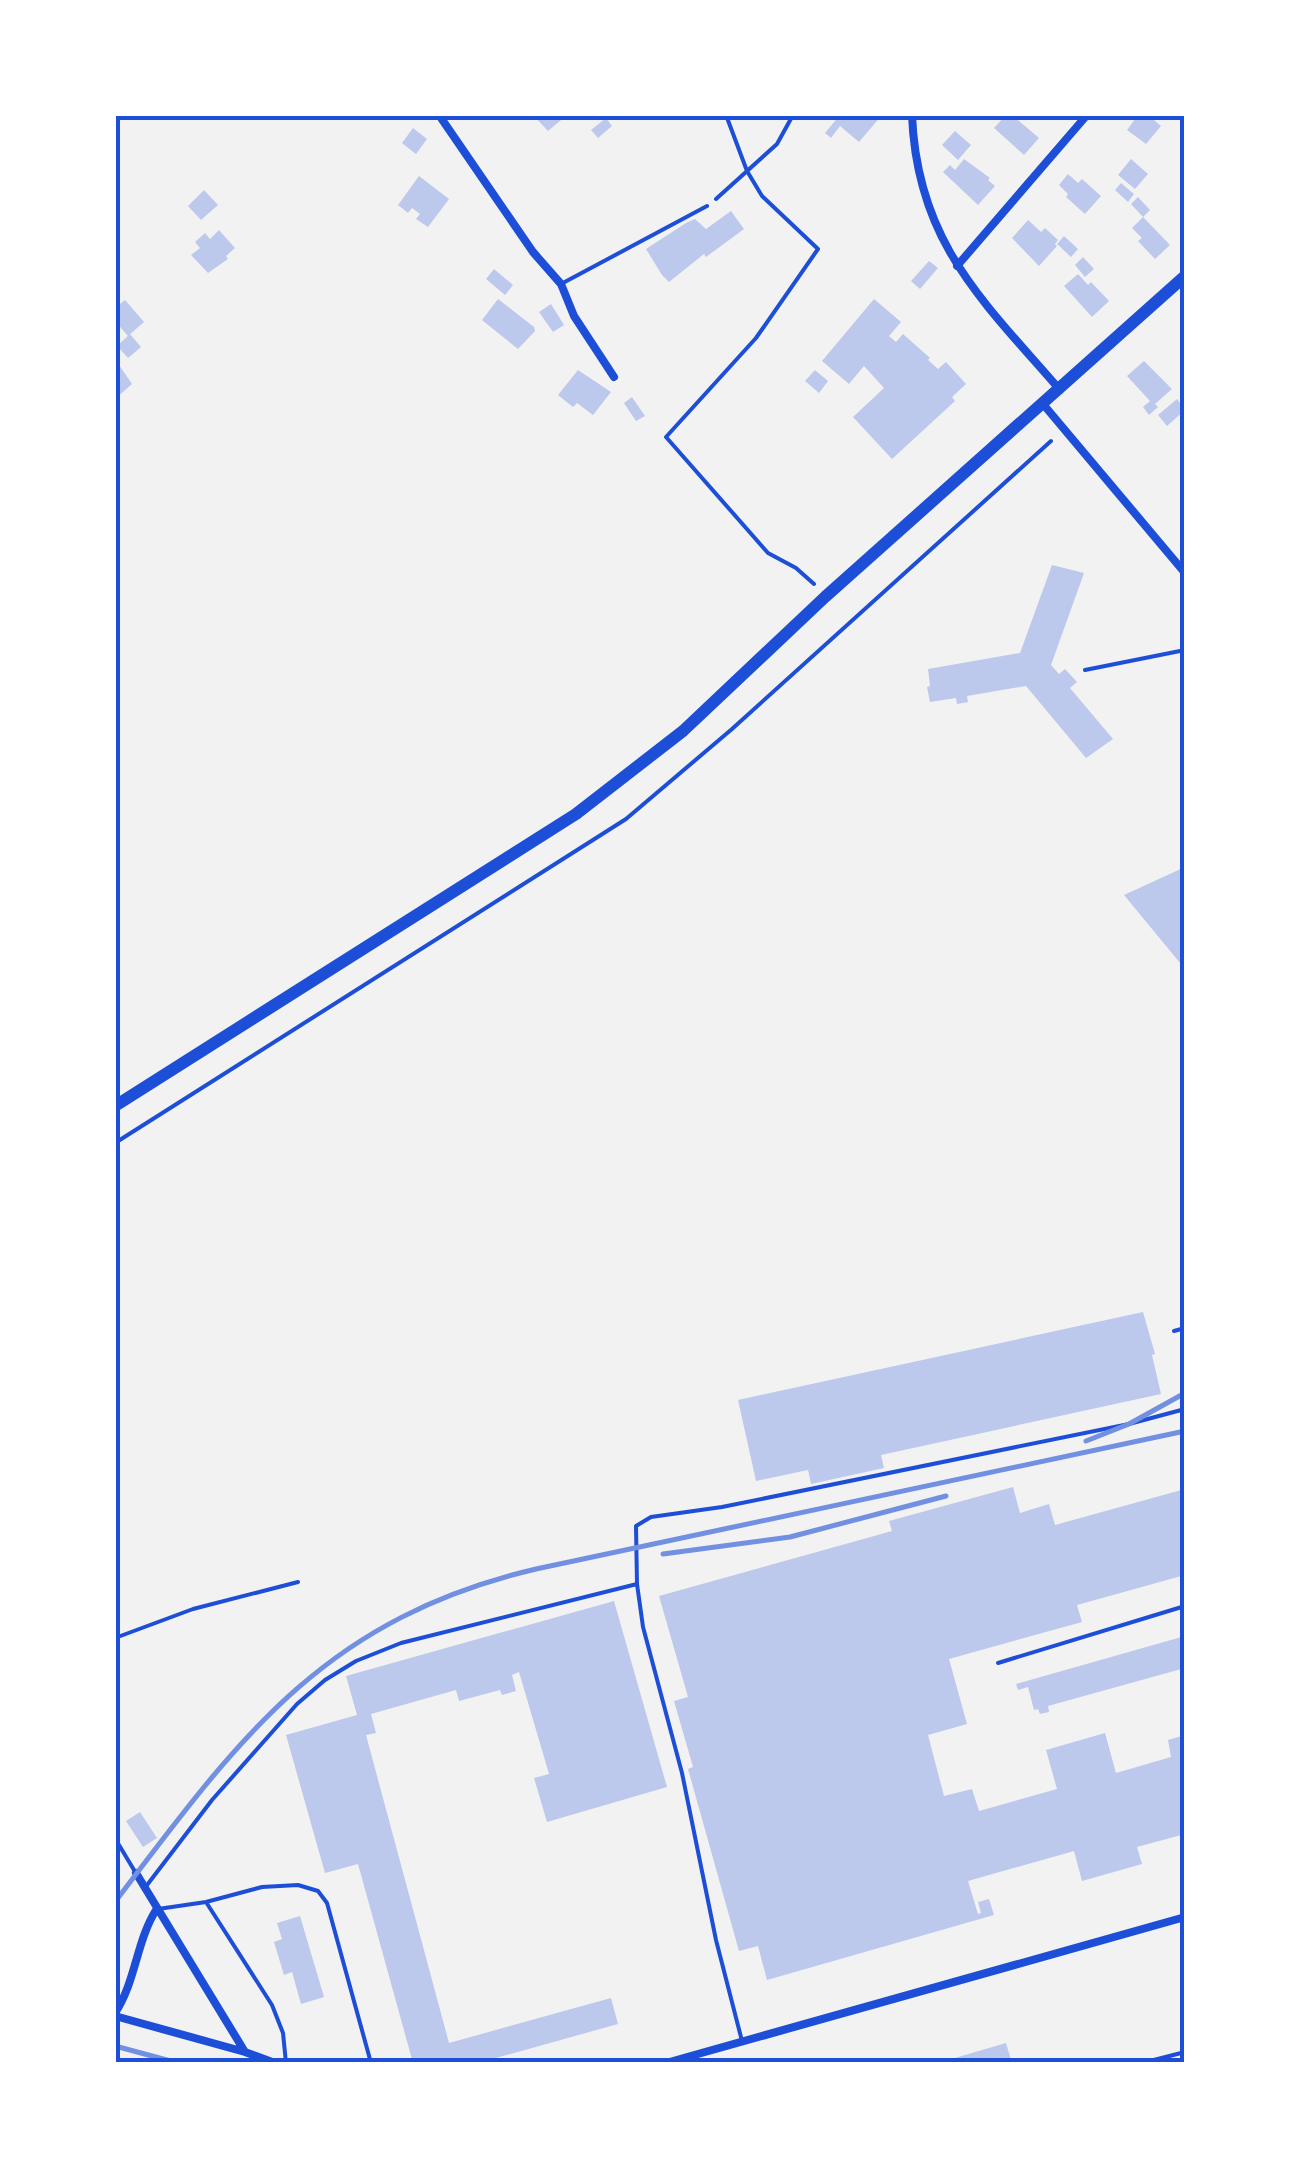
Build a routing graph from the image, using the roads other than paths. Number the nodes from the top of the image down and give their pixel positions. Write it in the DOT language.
graph roads {
  1 [pos="439,115"];
  2 [pos="912,115"];
  3 [pos="1086,115"];
  4 [pos="706,206"];
  5 [pos="957,266"];
  6 [pos="1185,276"];
  7 [pos="561,284"];
  8 [pos="614,377"];
  9 [pos="1060,390"];
  10 [pos="1043,404"];
  11 [pos="1185,573"];
  12 [pos="1185,650"];
  13 [pos="1084,670"];
  14 [pos="115,1106"];
  15 [pos="1185,1328"];
  16 [pos="1174,1331"];
  17 [pos="1185,1409"];
  18 [pos="298,1582"];
  19 [pos="637,1584"];
  20 [pos="1185,1606"];
  21 [pos="115,1638"];
  22 [pos="998,1663"];
  23 [pos="116,1839"];
  24 [pos="136,1873"];
  25 [pos="144,1888"];
  26 [pos="206,1902"];
  27 [pos="156,1910"];
  28 [pos="1185,1917"];
  29 [pos="115,2014"];
  30 [pos="742,2042"];
  31 [pos="245,2052"];
  32 [pos="1185,2052"];
  33 [pos="275,2063"];
  34 [pos="286,2063"];
  35 [pos="371,2063"];
  36 [pos="666,2063"];
  37 [pos="1142,2063"];
  1 -- 7 [label="street"];
  2 -- 5 [label="street"];
  3 -- 5 [label="street"];
  4 -- 7 [label="lane"];
  5 -- 9 [label="street"];
  6 -- 9 [label="main road"];
  7 -- 8 [label="street"];
  9 -- 10 [label="main road"];
  10 -- 11 [label="street"];
  10 -- 14 [label="main road"];
  12 -- 13 [label="lane"];
  15 -- 16 [label="lane"];
  17 -- 19 [label="lane"];
  18 -- 21 [label="lane"];
  19 -- 25 [label="lane"];
  19 -- 30 [label="lane"];
  20 -- 22 [label="lane"];
  23 -- 24 [label="lane"];
  24 -- 25 [label="street"];
  25 -- 27 [label="street"];
  26 -- 27 [label="lane"];
  26 -- 34 [label="lane"];
  26 -- 35 [label="lane"];
  27 -- 29 [label="street"];
  27 -- 31 [label="street"];
  28 -- 30 [label="street"];
  29 -- 31 [label="street"];
  30 -- 36 [label="street"];
  31 -- 33 [label="street"];
  32 -- 37 [label="lane"];
}
